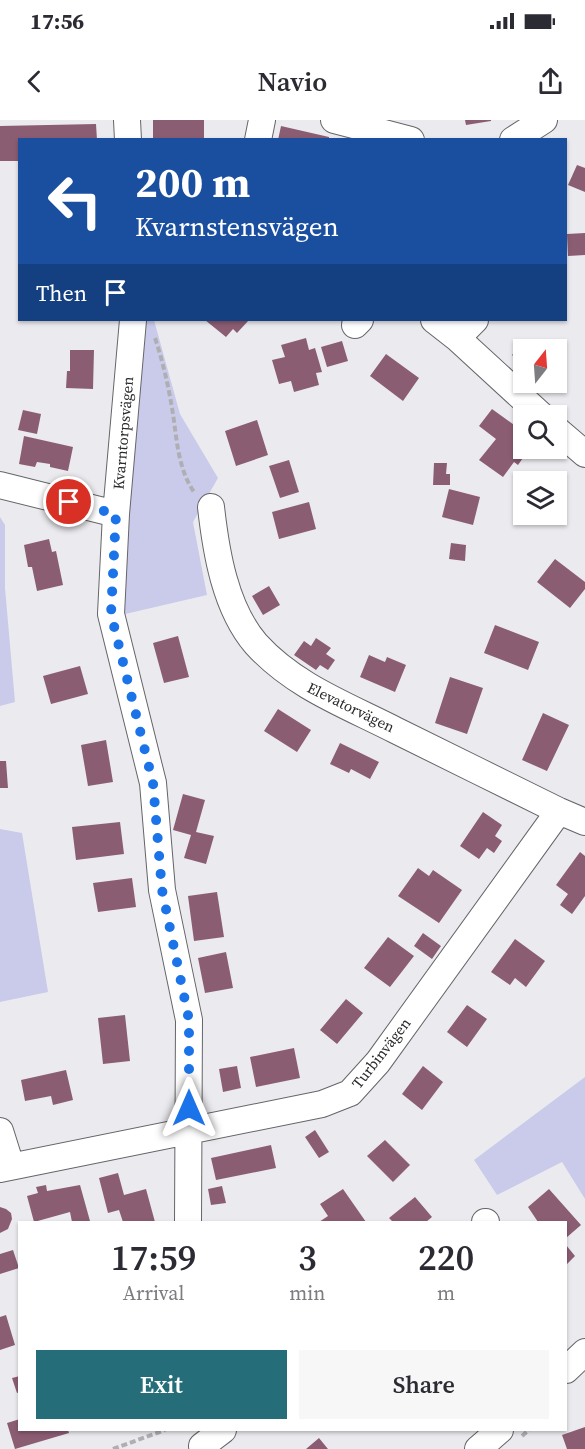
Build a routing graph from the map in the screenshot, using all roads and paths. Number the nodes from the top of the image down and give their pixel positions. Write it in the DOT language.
graph roads {
  1 [pos="127,120"];
  2 [pos="262,120"];
  3 [pos="334,120"];
  4 [pos="544,120"];
  5 [pos="128,138"];
  6 [pos="258,138"];
  7 [pos="403,138"];
  8 [pos="516,138"];
  9 [pos="435,321"];
  10 [pos="474,321"];
  11 [pos="142,324"];
  12 [pos="457,338"];
  13 [pos="530,405"];
  14 [pos="567,438"];
  15 [pos="585,454"];
  16 [pos="0,485"];
  17 [pos="211,507"];
  18 [pos="116,514"];
  19 [pos="559,811"];
  20 [pos="585,822"];
  21 [pos="189,1130"];
  22 [pos="0,1131"];
  23 [pos="6,1168"];
  24 [pos="188,1221"];
  25 [pos="585,1352"];
  26 [pos="567,1369"];
  27 [pos="162,1431"];
  28 [pos="221,1431"];
  29 [pos="499,1431"];
  30 [pos="201,1442"];
  31 [pos="113,1449"];
  32 [pos="478,1449"];
  1 -- 5 [label="street"];
  2 -- 6 [label="street"];
  3 -- 7 [label="street"];
  4 -- 8 [label="street"];
  9 -- 12 [label="street"];
  10 -- 12 [label="street"];
  11 -- 17 [label="path"];
  11 -- 18 [label="street, Kvarntorpsvägen"];
  12 -- 13 [label="street"];
  14 -- 15 [label="street"];
  16 -- 18 [label="street"];
  17 -- 19 [label="street, Elevatorvägen"];
  18 -- 21 [label="street, Kvarntorpsvägen"];
  19 -- 20 [label="street, Elevatorvägen"];
  19 -- 21 [label="street, Turbinvägen"];
  21 -- 23 [label="street, Turbinvägen"];
  21 -- 24 [label="street, Kvarntorpsvägen"];
  22 -- 23 [label="street"];
  25 -- 26 [label="street"];
  27 -- 31 [label="path"];
  28 -- 30 [label="street"];
  29 -- 32 [label="street"];
}
